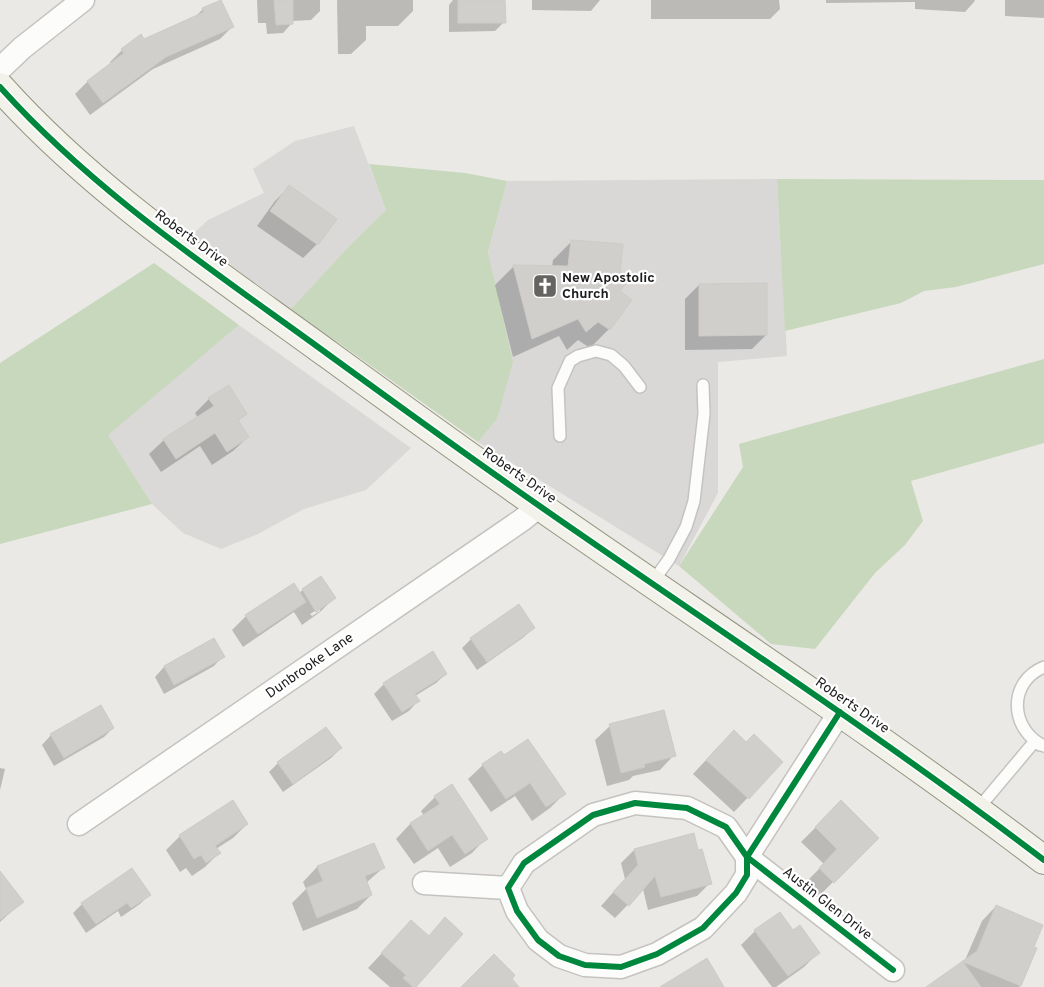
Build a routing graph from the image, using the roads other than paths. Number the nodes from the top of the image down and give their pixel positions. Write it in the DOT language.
graph roads {
  1 [pos="83,0"];
  2 [pos="0,69"];
  3 [pos="0,87"];
  4 [pos="703,385"];
  5 [pos="640,387"];
  6 [pos="560,436"];
  7 [pos="539,506"];
  8 [pos="652,583"];
  9 [pos="1044,667"];
  10 [pos="840,712"];
  11 [pos="1041,745"];
  12 [pos="977,810"];
  13 [pos="79,824"];
  14 [pos="747,857"];
  15 [pos="1044,860"];
  16 [pos="424,883"];
  17 [pos="508,888"];
  18 [pos="892,970"];
  1 -- 2 [label="street"];
  3 -- 7 [label="street, Roberts Drive"];
  4 -- 8 [label="lane"];
  5 -- 6 [label="lane"];
  7 -- 8 [label="street, Roberts Drive"];
  7 -- 13 [label="street, Dunbrooke Lane"];
  8 -- 10 [label="street, Roberts Drive"];
  9 -- 11 [label="lane"];
  10 -- 12 [label="street, Roberts Drive"];
  10 -- 14 [label="street"];
  11 -- 12 [label="lane"];
  12 -- 15 [label="street, Roberts Drive"];
  14 -- 17 [label="street, Austin Glen Drive"];
  14 -- 17 [label="street"];
  14 -- 18 [label="street, Austin Glen Drive"];
  16 -- 17 [label="street"];
}
